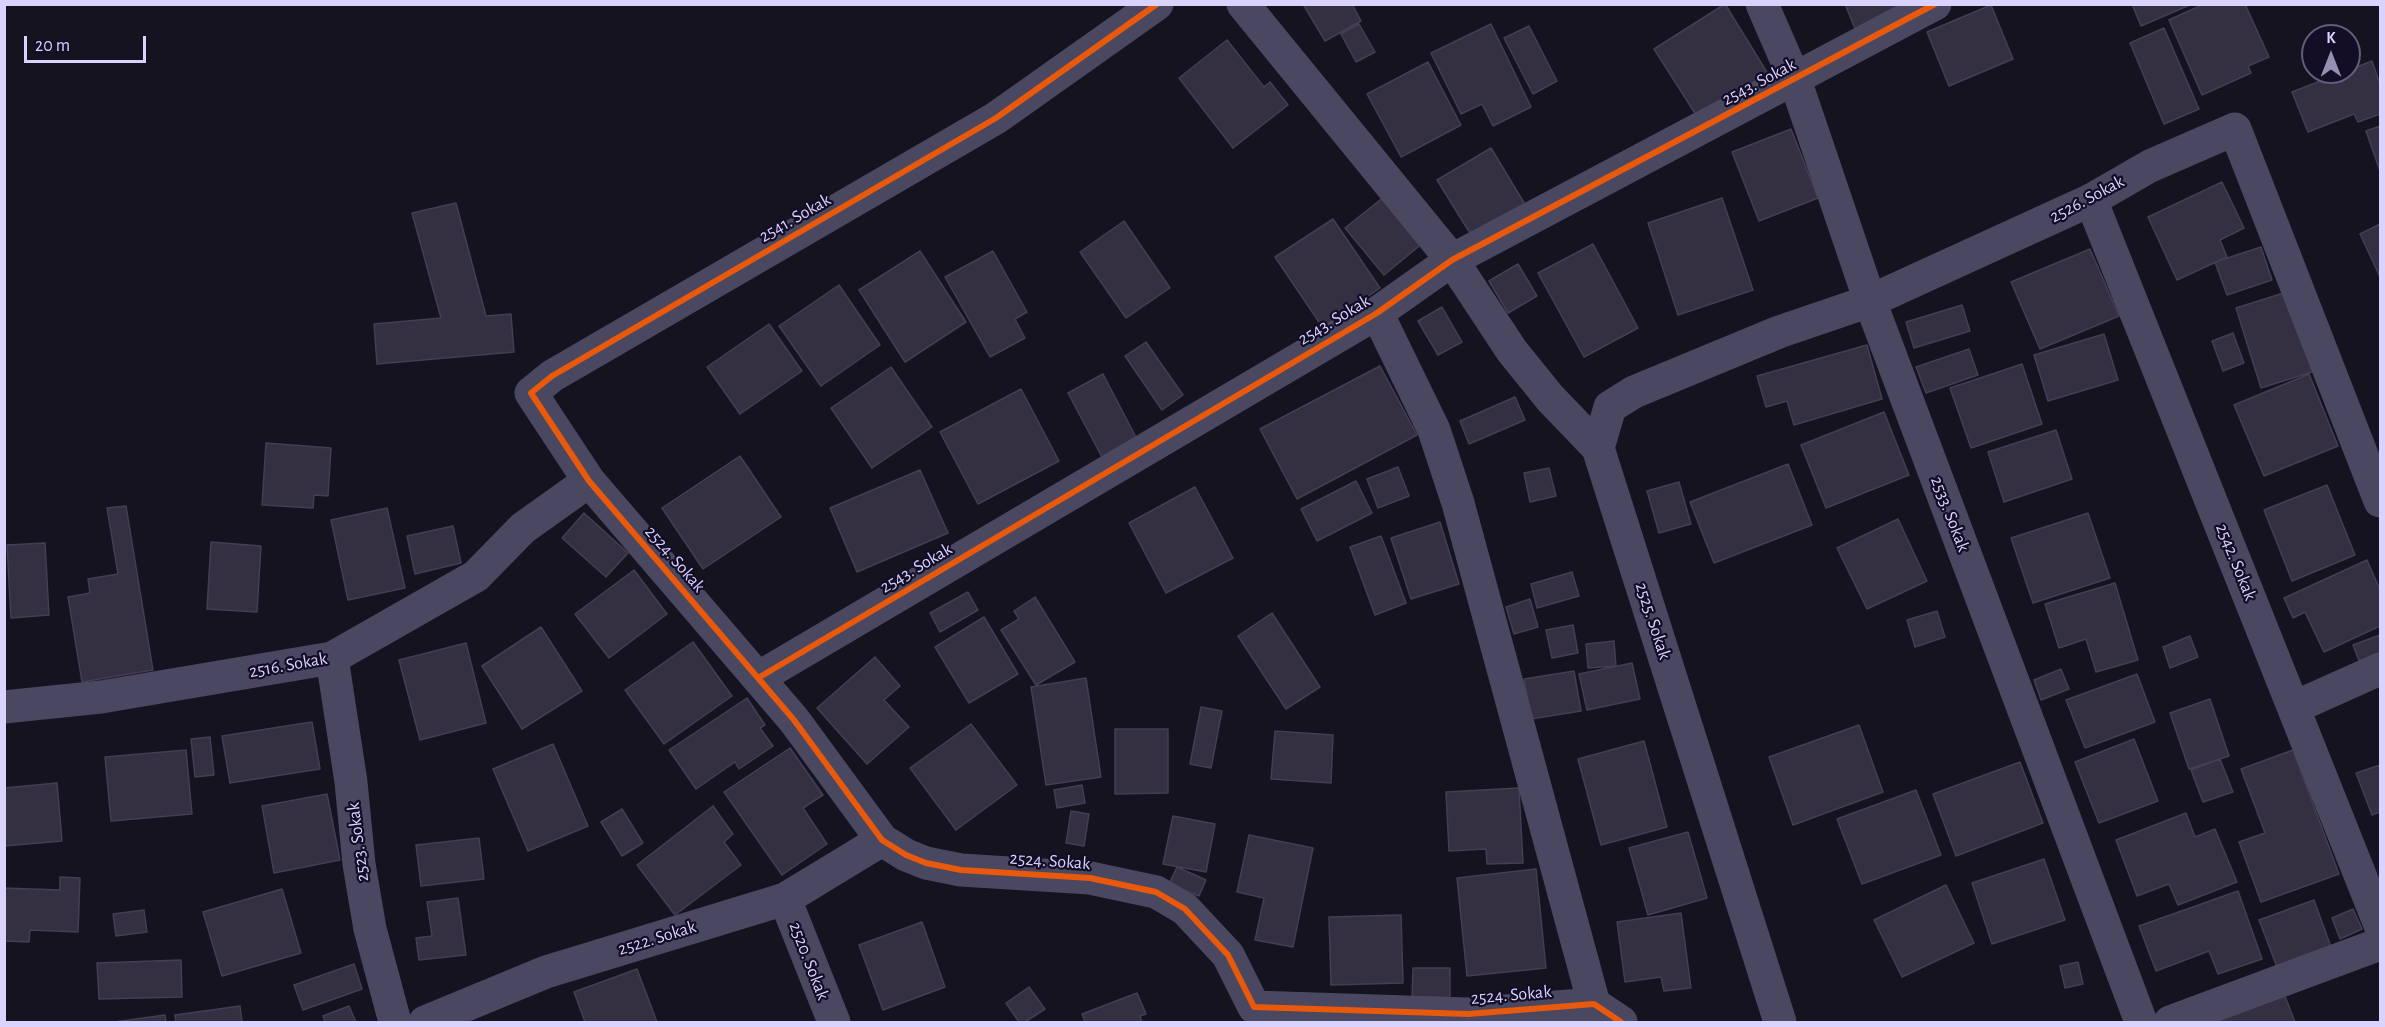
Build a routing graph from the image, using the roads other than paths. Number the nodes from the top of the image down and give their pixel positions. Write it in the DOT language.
graph roads {
  1 [pos="1157,4"];
  2 [pos="1243,4"];
  3 [pos="1762,4"];
  4 [pos="1935,4"];
  5 [pos="1114,19"];
  6 [pos="1795,81"];
  7 [pos="2091,200"];
  8 [pos="1452,260"];
  9 [pos="1870,301"];
  10 [pos="1377,313"];
  11 [pos="1598,448"];
  12 [pos="589,481"];
  13 [pos="2380,501"];
  14 [pos="332,658"];
  15 [pos="2380,669"];
  16 [pos="758,678"];
  17 [pos="4,707"];
  18 [pos="2295,707"];
  19 [pos="882,840"];
  20 [pos="785,899"];
  21 [pos="2380,925"];
  22 [pos="2380,944"];
  23 [pos="1594,1004"];
  24 [pos="1257,1015"];
  25 [pos="442,1019"];
  26 [pos="395,1023"];
  27 [pos="834,1023"];
  28 [pos="1621,1023"];
  29 [pos="1780,1023"];
  30 [pos="2141,1023"];
  31 [pos="2170,1023"];
  1 -- 5 [label="street, 2541. Sokak"];
  2 -- 8 [label="street, 2525. Sokak"];
  3 -- 6 [label="street, 2533. Sokak"];
  4 -- 6 [label="street, 2543. Sokak"];
  5 -- 12 [label="street, 2541. Sokak"];
  6 -- 8 [label="street, 2543. Sokak"];
  6 -- 9 [label="street, 2533. Sokak"];
  7 -- 9 [label="street, 2526. Sokak"];
  7 -- 13 [label="street, 2526. Sokak"];
  7 -- 18 [label="street, 2542. Sokak"];
  8 -- 10 [label="street, 2543. Sokak"];
  8 -- 11 [label="street, 2525. Sokak"];
  9 -- 11 [label="street, 2526. Sokak"];
  9 -- 30 [label="street, 2533. Sokak"];
  10 -- 16 [label="street, 2543. Sokak"];
  10 -- 23 [label="street"];
  11 -- 29 [label="street, 2525. Sokak"];
  12 -- 14 [label="street, 2516. Sokak"];
  12 -- 16 [label="street, 2524. Sokak"];
  14 -- 17 [label="street, 2516. Sokak"];
  14 -- 26 [label="street, 2523. Sokak"];
  15 -- 18 [label="street"];
  16 -- 19 [label="street, 2524. Sokak"];
  18 -- 21 [label="street, 2542. Sokak"];
  19 -- 20 [label="street, 2522. Sokak"];
  19 -- 24 [label="street, 2524. Sokak"];
  20 -- 25 [label="street, 2522. Sokak"];
  20 -- 27 [label="street, 2520. Sokak"];
  22 -- 31 [label="street"];
  23 -- 24 [label="street, 2524. Sokak"];
  23 -- 28 [label="street"];
}
